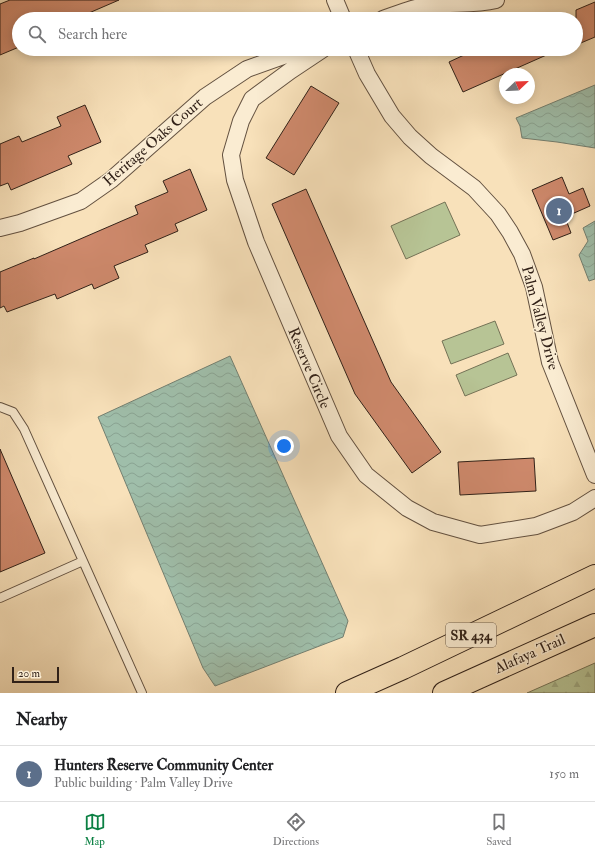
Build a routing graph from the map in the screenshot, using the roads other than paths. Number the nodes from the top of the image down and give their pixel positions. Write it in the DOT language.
graph roads {
  1 [pos="334,0"];
  2 [pos="496,0"];
  3 [pos="340,12"];
  4 [pos="402,12"];
  5 [pos="283,56"];
  6 [pos="313,56"];
  7 [pos="359,56"];
  8 [pos="0,228"];
  9 [pos="0,407"];
  10 [pos="595,475"];
  11 [pos="595,498"];
  12 [pos="83,561"];
  13 [pos="595,576"];
  14 [pos="0,598"];
  15 [pos="595,625"];
  16 [pos="403,668"];
  17 [pos="142,693"];
  18 [pos="347,693"];
  19 [pos="371,693"];
  20 [pos="444,693"];
  1 -- 3 [label="street"];
  2 -- 4 [label="street"];
  5 -- 8 [label="street, Heritage Oaks Court"];
  6 -- 11 [label="street, Reserve Circle"];
  7 -- 10 [label="street, Palm Valley Drive"];
  9 -- 12 [label="lane"];
  12 -- 14 [label="lane"];
  12 -- 17 [label="lane"];
  13 -- 16 [label="main road, SR 434"];
  15 -- 20 [label="main road, Alafaya Trail / SR 434"];
  16 -- 18 [label="main road, SR 434"];
  16 -- 19 [label="main road"];
}
